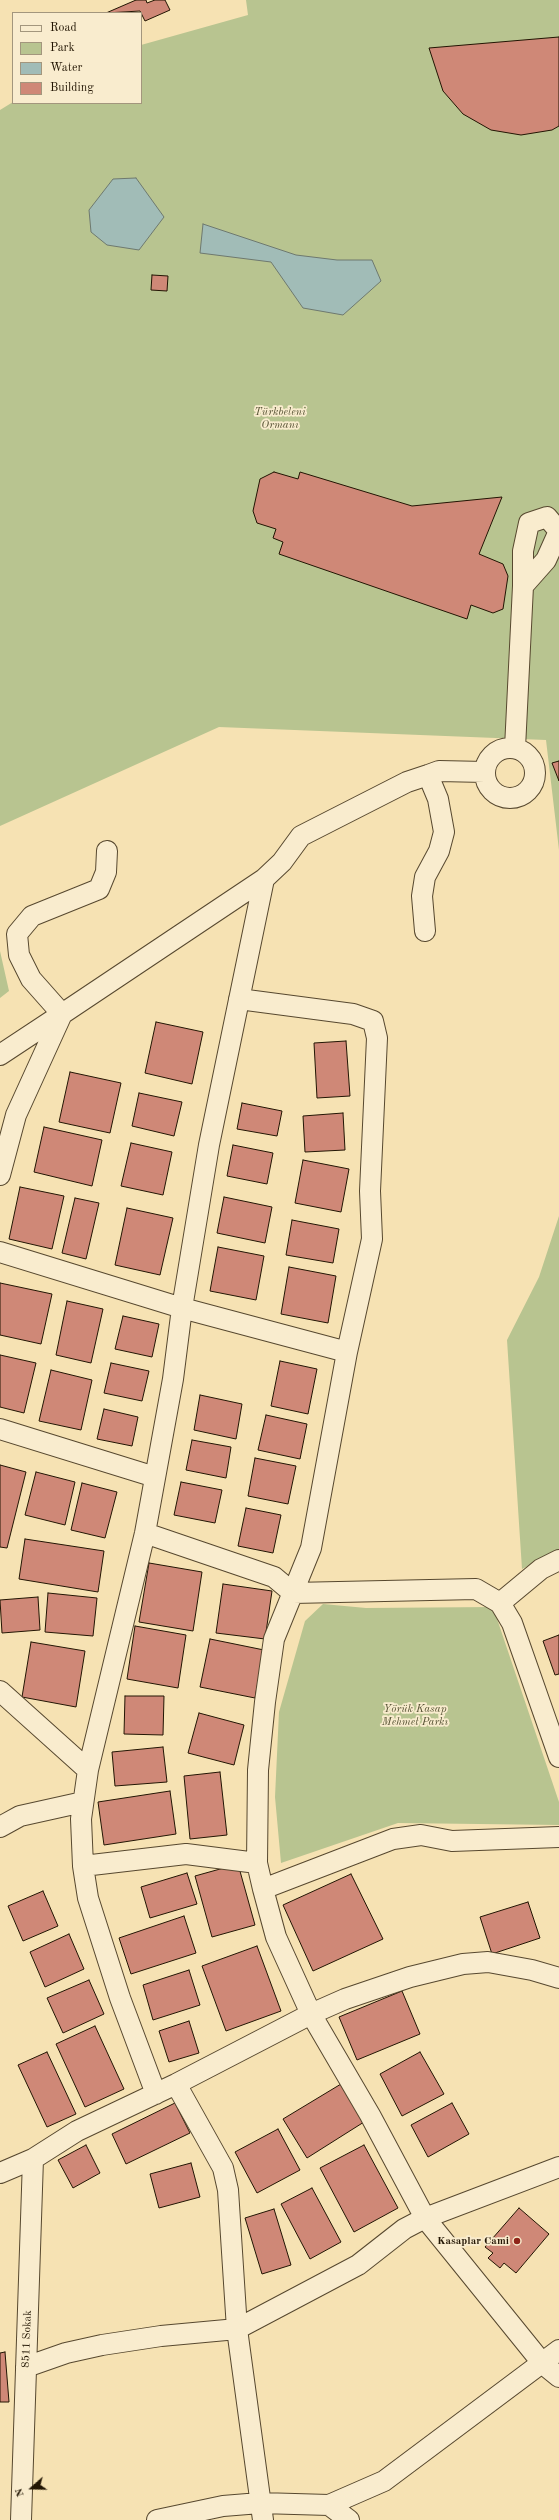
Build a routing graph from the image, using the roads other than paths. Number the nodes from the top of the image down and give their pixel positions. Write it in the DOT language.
graph roads {
  1 [pos="523,586"];
  2 [pos="515,748"];
  3 [pos="485,772"];
  4 [pos="428,775"];
  5 [pos="107,851"];
  6 [pos="264,879"];
  7 [pos="424,931"];
  8 [pos="239,999"];
  9 [pos="62,1014"];
  10 [pos="0,1055"];
  11 [pos="0,1175"];
  12 [pos="0,1252"];
  13 [pos="182,1308"];
  14 [pos="347,1352"];
  15 [pos="0,1429"];
  16 [pos="155,1477"];
  17 [pos="145,1533"];
  18 [pos="559,1560"];
  19 [pos="293,1593"];
  20 [pos="500,1603"];
  21 [pos="0,1691"];
  22 [pos="559,1757"];
  23 [pos="88,1770"];
  24 [pos="83,1802"];
  25 [pos="0,1827"];
  26 [pos="559,1837"];
  27 [pos="257,1862"];
  28 [pos="83,1866"];
  29 [pos="263,1889"];
  30 [pos="559,1978"];
  31 [pos="311,2014"];
  32 [pos="176,2084"];
  33 [pos="156,2094"];
  34 [pos="33,2159"];
  35 [pos="559,2167"];
  36 [pos="0,2174"];
  37 [pos="425,2218"];
  38 [pos="237,2329"];
  39 [pos="559,2350"];
  40 [pos="543,2364"];
  41 [pos="26,2367"];
  42 [pos="559,2377"];
  43 [pos="329,2505"];
  44 [pos="262,2512"];
  45 [pos="22,2520"];
  46 [pos="156,2520"];
  47 [pos="349,2520"];
  1 -- 2 [label="street"];
  2 -- 3 [label="street"];
  2 -- 3 [label="street"];
  3 -- 4 [label="street"];
  4 -- 6 [label="street"];
  4 -- 7 [label="street"];
  5 -- 9 [label="street"];
  6 -- 8 [label="street"];
  6 -- 9 [label="street"];
  8 -- 13 [label="street"];
  8 -- 14 [label="street"];
  9 -- 10 [label="street"];
  9 -- 11 [label="street"];
  12 -- 13 [label="street"];
  13 -- 14 [label="street"];
  13 -- 16 [label="street"];
  14 -- 19 [label="street"];
  15 -- 16 [label="street"];
  16 -- 17 [label="street"];
  17 -- 19 [label="street"];
  17 -- 23 [label="street"];
  18 -- 20 [label="street"];
  19 -- 20 [label="street"];
  19 -- 27 [label="street"];
  20 -- 22 [label="street"];
  21 -- 23 [label="street"];
  23 -- 24 [label="street"];
  24 -- 25 [label="street"];
  24 -- 28 [label="street"];
  26 -- 29 [label="street"];
  27 -- 28 [label="street"];
  27 -- 29 [label="street"];
  28 -- 33 [label="street"];
  29 -- 31 [label="street"];
  30 -- 31 [label="street"];
  31 -- 32 [label="street"];
  31 -- 37 [label="street"];
  32 -- 33 [label="street"];
  32 -- 38 [label="street"];
  33 -- 34 [label="street"];
  34 -- 36 [label="street"];
  34 -- 41 [label="street, 8511 Sokak"];
  35 -- 37 [label="street"];
  37 -- 38 [label="street"];
  37 -- 40 [label="street"];
  38 -- 41 [label="street"];
  38 -- 44 [label="street"];
  39 -- 40 [label="street"];
  40 -- 42 [label="street"];
  40 -- 43 [label="street"];
  41 -- 45 [label="street, 8511 Sokak"];
  43 -- 44 [label="street"];
  43 -- 47 [label="street"];
  44 -- 46 [label="street"];
}
